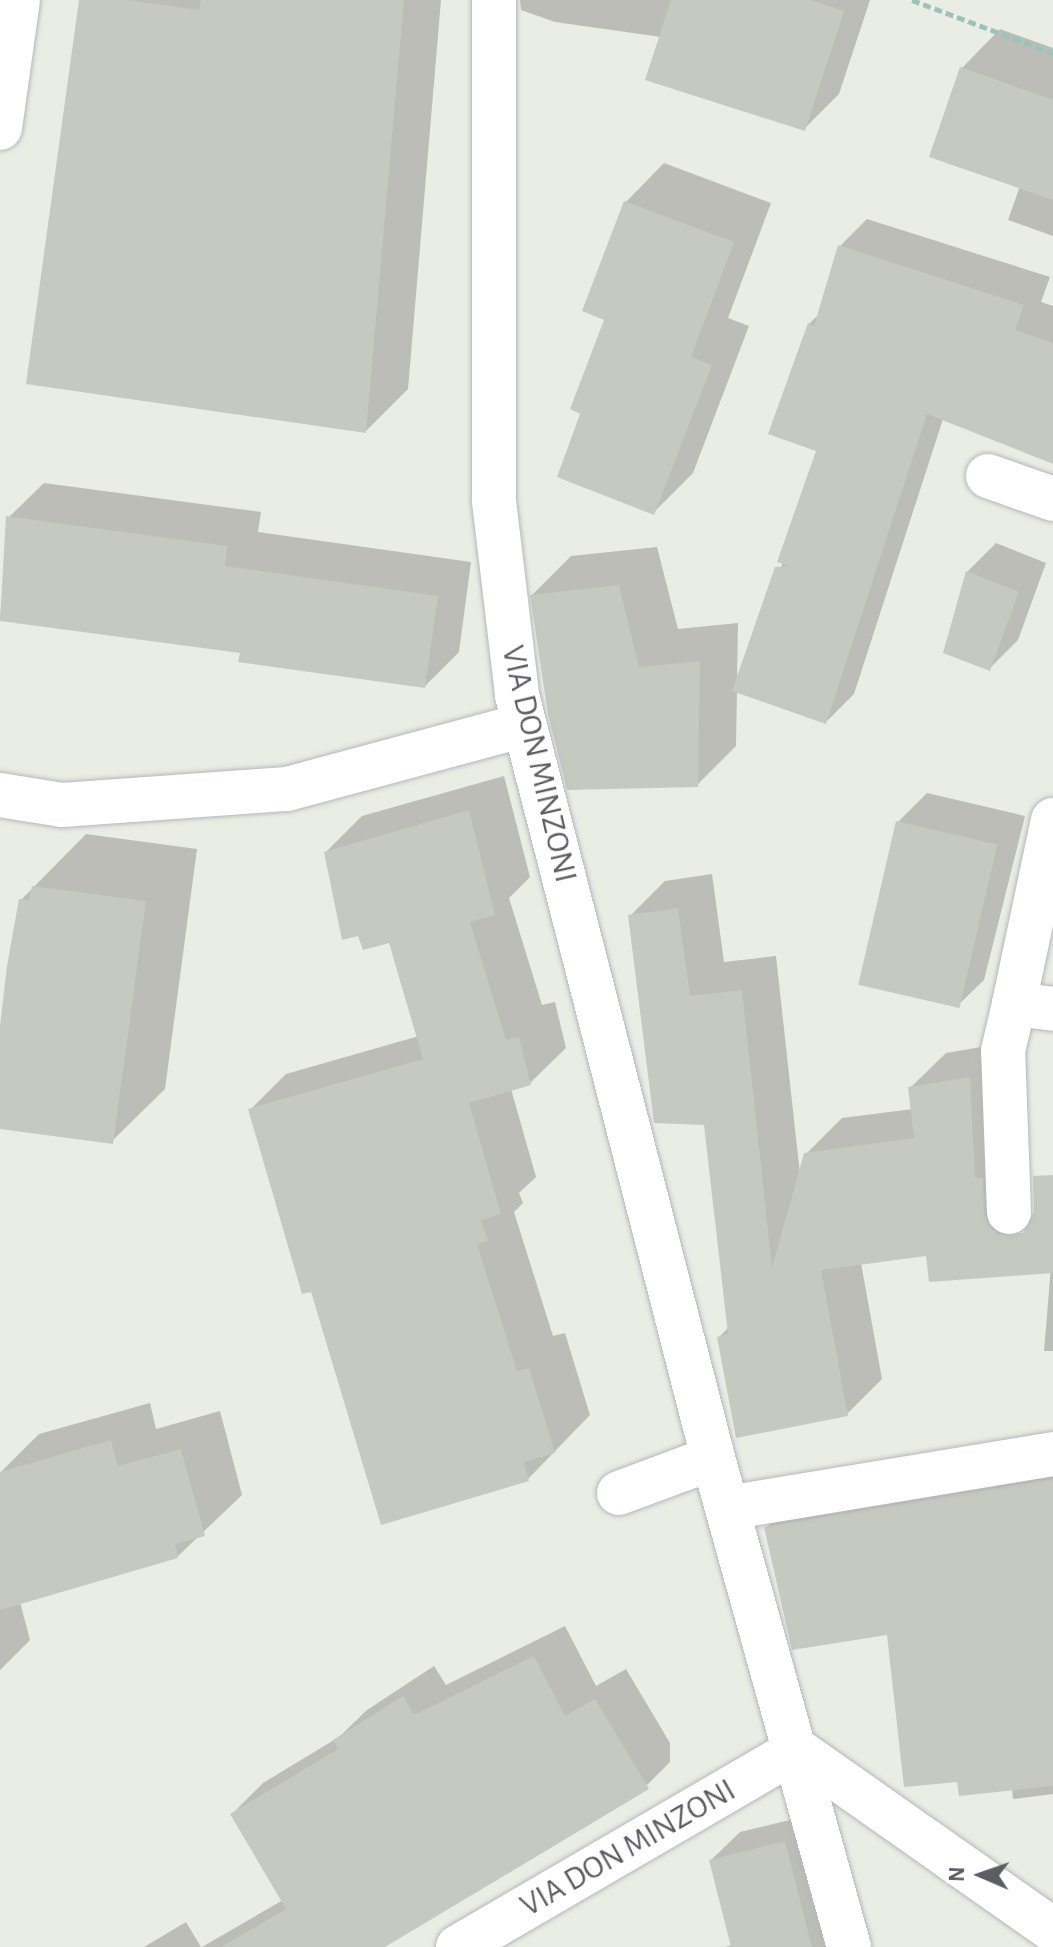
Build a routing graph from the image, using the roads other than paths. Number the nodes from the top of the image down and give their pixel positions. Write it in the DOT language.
graph roads {
  1 [pos="18,0"];
  2 [pos="494,0"];
  3 [pos="0,128"];
  4 [pos="988,476"];
  5 [pos="1053,499"];
  6 [pos="521,710"];
  7 [pos="0,795"];
  8 [pos="1053,820"];
  9 [pos="1034,1006"];
  10 [pos="1009,1212"];
  11 [pos="1053,1454"];
  12 [pos="713,1458"];
  13 [pos="619,1493"];
  14 [pos="727,1508"];
  15 [pos="797,1750"];
  16 [pos="1053,1930"];
  17 [pos="458,1947"];
  18 [pos="849,1947"];
  1 -- 3 [label="street"];
  2 -- 6 [label="street, VIA DON MINZONI"];
  4 -- 5 [label="street"];
  6 -- 7 [label="street"];
  6 -- 12 [label="street, VIA DON MINZONI"];
  8 -- 9 [label="street"];
  9 -- 10 [label="street"];
  11 -- 14 [label="street"];
  12 -- 13 [label="street"];
  12 -- 14 [label="street, VIA DON MINZONI"];
  14 -- 15 [label="street, VIA DON MINZONI"];
  15 -- 16 [label="street"];
  15 -- 17 [label="street, VIA DON MINZONI"];
  15 -- 18 [label="street, VIA DON MINZONI"];
}
